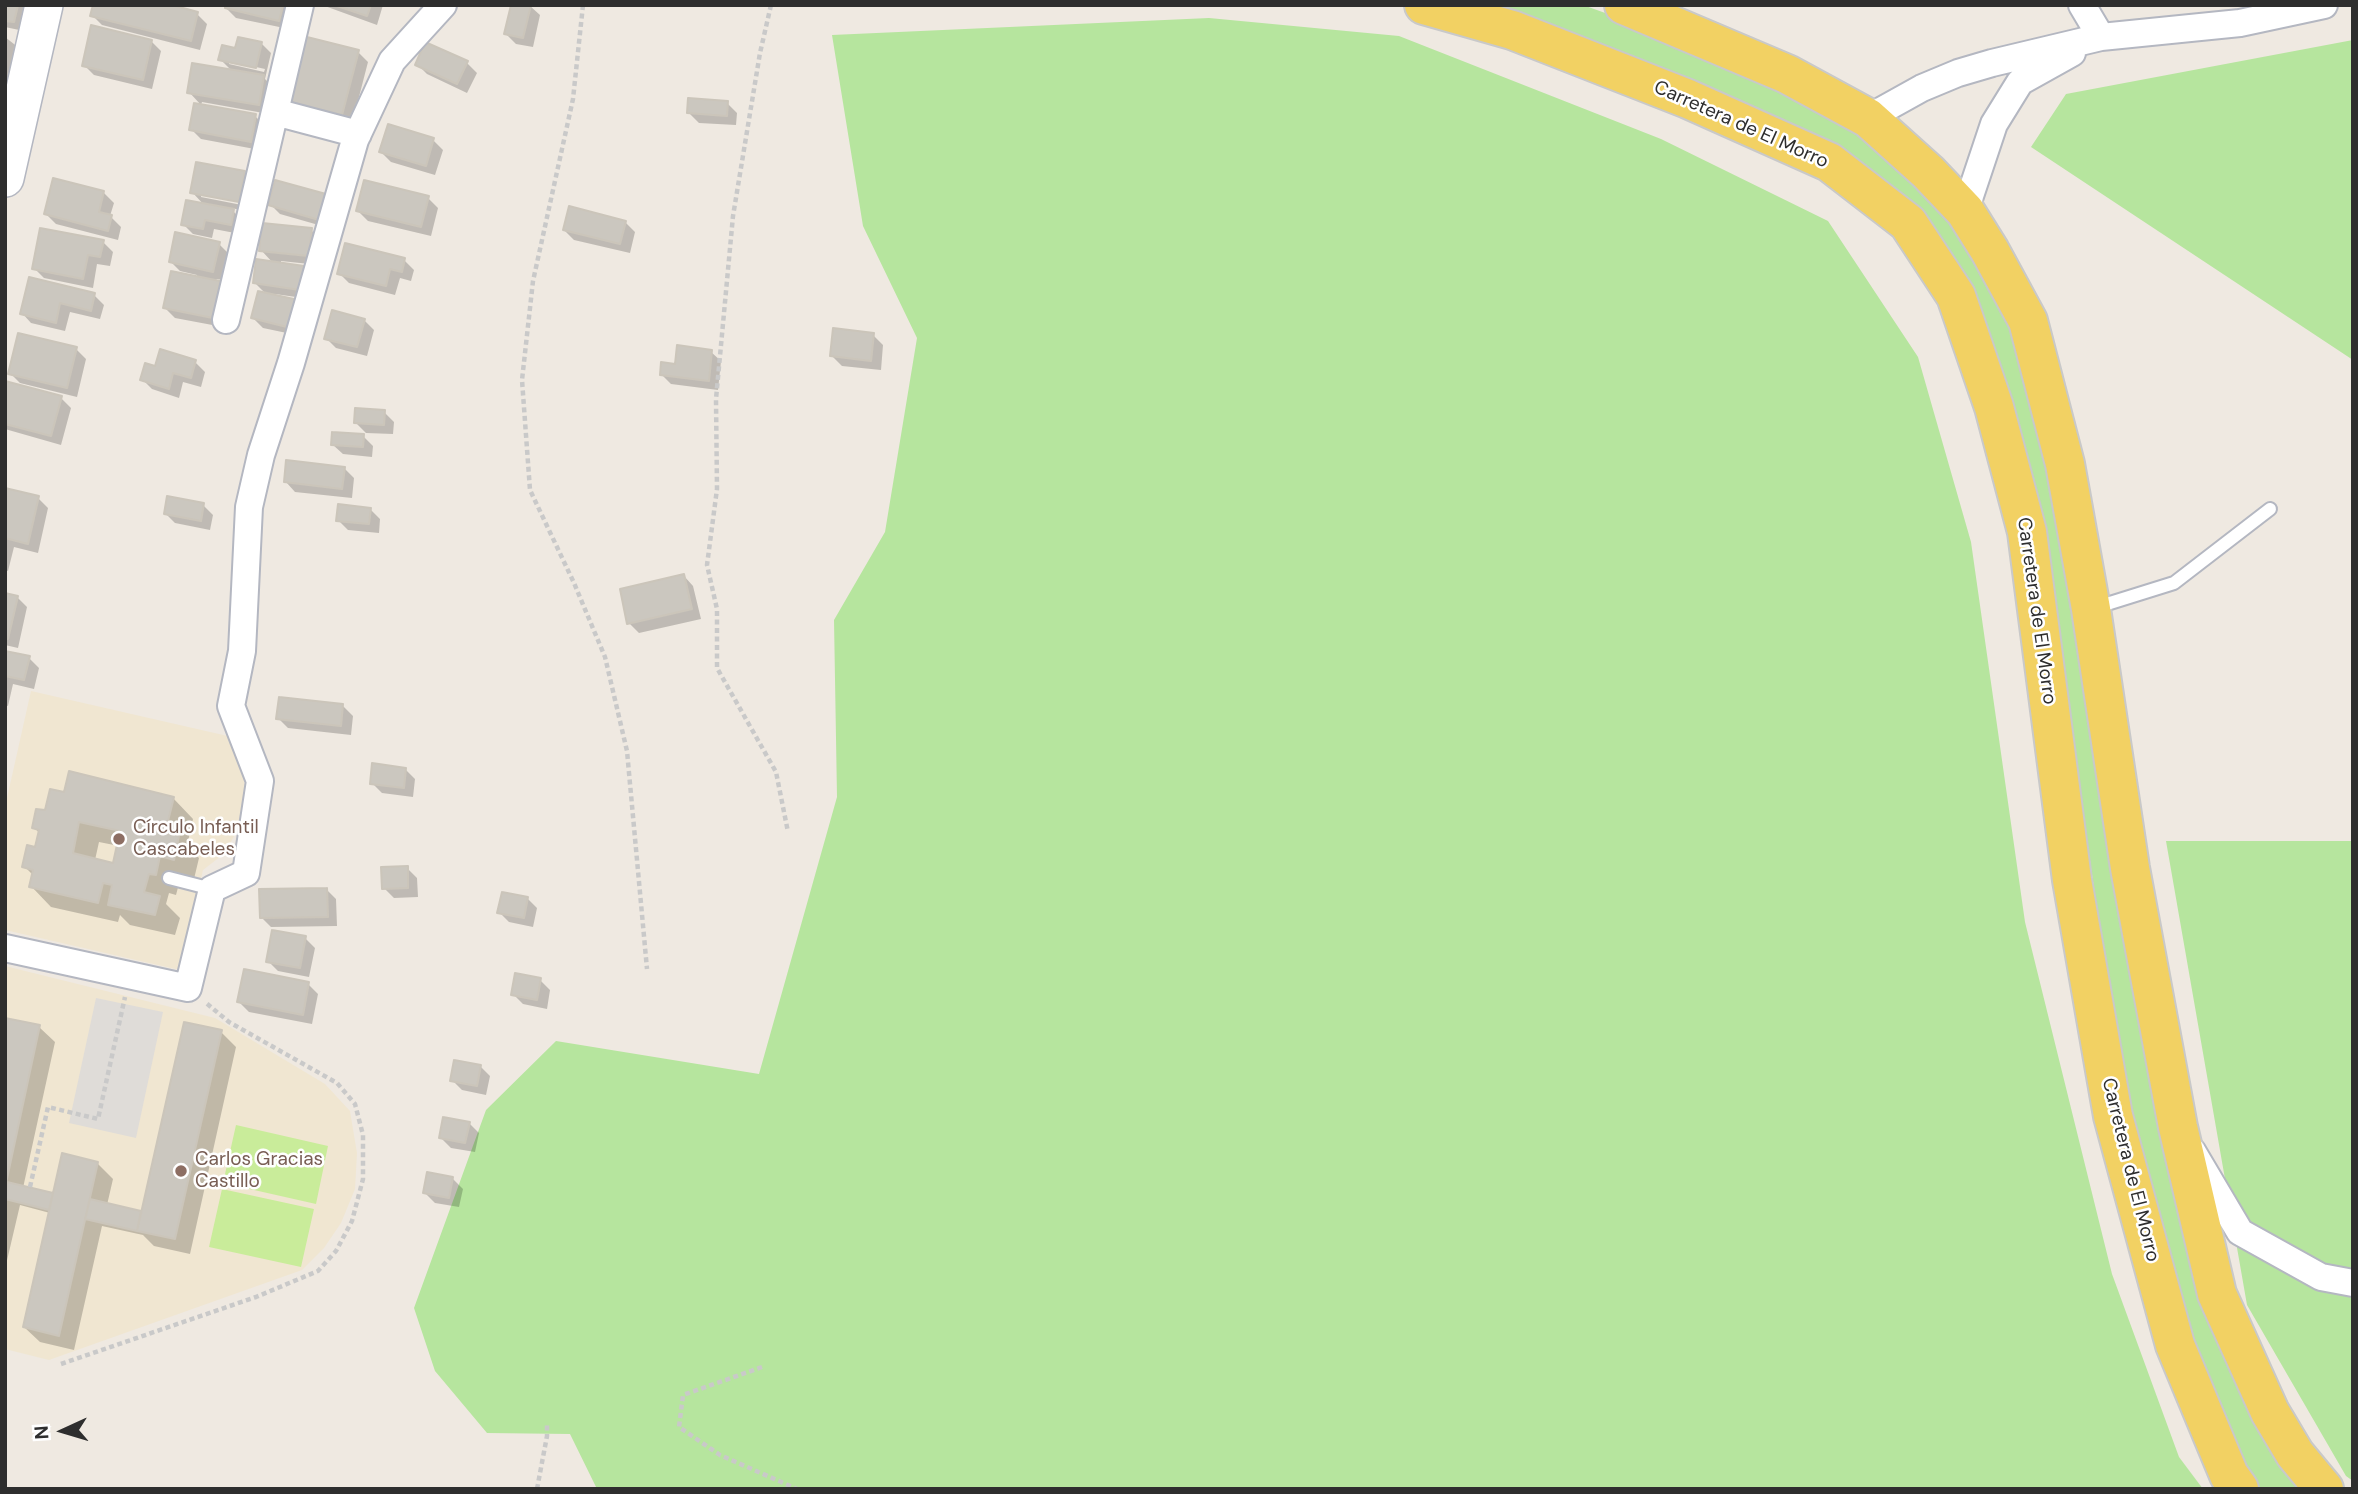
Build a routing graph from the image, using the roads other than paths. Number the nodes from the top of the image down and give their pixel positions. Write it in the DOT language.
graph roads {
  1 [pos="44,5"];
  2 [pos="300,5"];
  3 [pos="443,5"];
  4 [pos="1424,5"];
  5 [pos="1624,5"];
  6 [pos="2082,5"];
  7 [pos="2324,5"];
  8 [pos="2267,11"];
  9 [pos="2101,37"];
  10 [pos="275,112"];
  11 [pos="1868,117"];
  12 [pos="358,134"];
  13 [pos="5,178"];
  14 [pos="1965,211"];
  15 [pos="226,320"];
  16 [pos="2270,509"];
  17 [pos="2091,609"];
  18 [pos="2130,868"];
  19 [pos="169,878"];
  20 [pos="2072,880"];
  21 [pos="212,889"];
  22 [pos="5,948"];
  23 [pos="2178,1128"];
  24 [pos="2353,1283"];
  25 [pos="2239,1489"];
  26 [pos="2324,1489"];
  1 -- 13 [label="street"];
  2 -- 10 [label="street"];
  3 -- 12 [label="street"];
  4 -- 20 [label="main road, Carretera de El Morro"];
  5 -- 11 [label="main road"];
  6 -- 9 [label="street"];
  7 -- 8 [label="street"];
  8 -- 9 [label="street"];
  9 -- 11 [label="street"];
  9 -- 14 [label="street"];
  10 -- 12 [label="street"];
  10 -- 15 [label="street"];
  11 -- 14 [label="main road"];
  12 -- 21 [label="street"];
  14 -- 17 [label="main road"];
  16 -- 17 [label="lane"];
  17 -- 18 [label="main road"];
  18 -- 20 [label="main road"];
  18 -- 23 [label="main road"];
  19 -- 21 [label="lane"];
  20 -- 25 [label="main road, Carretera de El Morro"];
  21 -- 22 [label="street"];
  23 -- 24 [label="street"];
  23 -- 26 [label="main road"];
}
